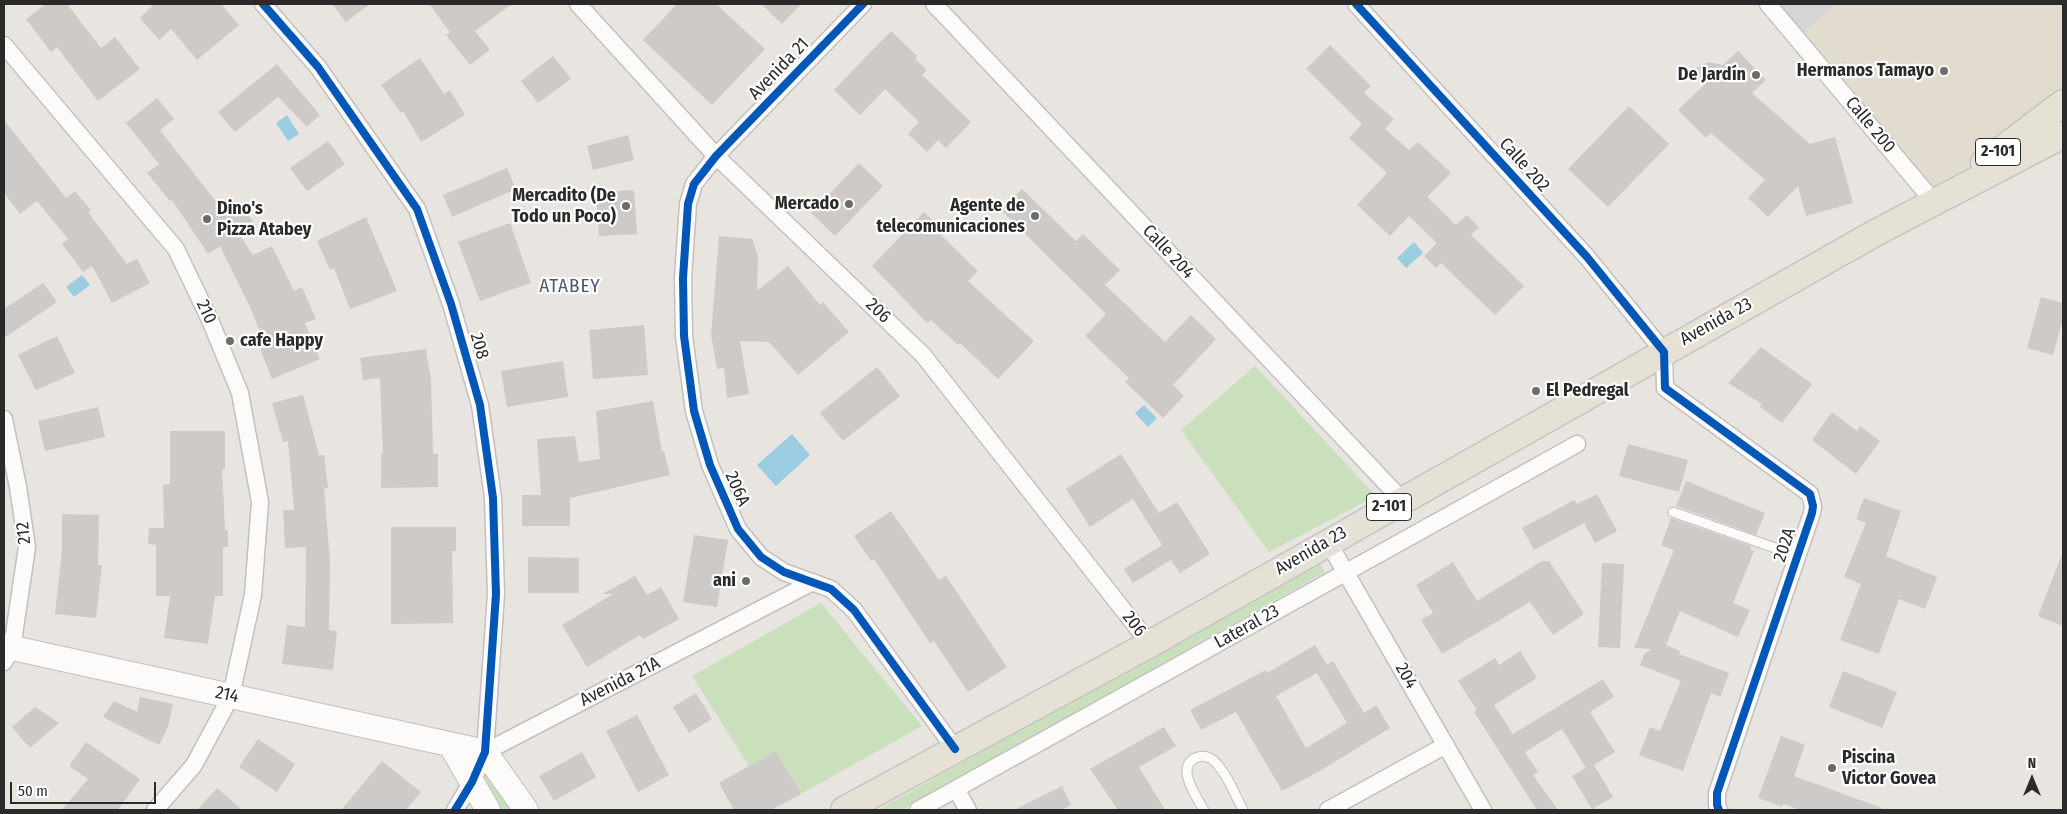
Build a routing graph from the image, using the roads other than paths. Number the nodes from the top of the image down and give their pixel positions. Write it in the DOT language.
graph roads {
  1 [pos="263,4"];
  2 [pos="578,4"];
  3 [pos="863,4"];
  4 [pos="934,4"];
  5 [pos="1356,4"];
  6 [pos="1768,4"];
  7 [pos="4,45"];
  8 [pos="2063,103"];
  9 [pos="2062,137"];
  10 [pos="716,156"];
  11 [pos="1934,202"];
  12 [pos="1664,352"];
  13 [pos="4,419"];
  14 [pos="1577,444"];
  15 [pos="1402,500"];
  16 [pos="1673,512"];
  17 [pos="1328,542"];
  18 [pos="1798,556"];
  19 [pos="1346,572"];
  20 [pos="813,582"];
  21 [pos="1150,644"];
  22 [pos="7,652"];
  23 [pos="232,696"];
  24 [pos="450,744"];
  25 [pos="1446,745"];
  26 [pos="955,749"];
  27 [pos="485,752"];
  28 [pos="472,782"];
  29 [pos="956,789"];
  30 [pos="155,810"];
  31 [pos="455,810"];
  32 [pos="488,810"];
  33 [pos="526,810"];
  34 [pos="844,810"];
  35 [pos="918,810"];
  36 [pos="968,810"];
  37 [pos="1204,810"];
  38 [pos="1243,810"];
  39 [pos="1328,810"];
  40 [pos="1483,810"];
  41 [pos="1719,810"];
  1 -- 27 [label="street, 208"];
  2 -- 10 [label="street, 206"];
  3 -- 10 [label="street, Avenida 21"];
  4 -- 15 [label="street, Calle 204"];
  5 -- 12 [label="street, Calle 202"];
  6 -- 11 [label="street, Calle 200"];
  7 -- 23 [label="street, 210"];
  8 -- 11 [label="main road, Avenida 23 / 2-101"];
  9 -- 11 [label="main road, Avenida 23 / 2-101"];
  10 -- 20 [label="street, 206A"];
  10 -- 21 [label="street, 206"];
  11 -- 12 [label="main road, Avenida 23 / 2-101"];
  12 -- 15 [label="main road, Avenida 23 / 2-101"];
  12 -- 18 [label="street, 202A"];
  13 -- 22 [label="street, 212"];
  14 -- 19 [label="street, Lateral 23"];
  15 -- 17 [label="main road, Avenida 23 / 2-101"];
  16 -- 18 [label="lane"];
  17 -- 19 [label="street, 204"];
  17 -- 21 [label="main road, Avenida 23 / 2-101"];
  18 -- 41 [label="street, 202A"];
  19 -- 25 [label="street, 204"];
  19 -- 29 [label="street, Lateral 23"];
  20 -- 26 [label="street, 206A"];
  20 -- 27 [label="street, Avenida 21A"];
  21 -- 26 [label="main road, Avenida 23 / 2-101"];
  22 -- 23 [label="street, 214"];
  23 -- 24 [label="street, 214"];
  23 -- 30 [label="street"];
  24 -- 27 [label="street, 214"];
  24 -- 28 [label="street"];
  25 -- 39 [label="street"];
  25 -- 40 [label="street, 204"];
  26 -- 34 [label="main road, Avenida 23 / 2-101"];
  27 -- 28 [label="street"];
  27 -- 33 [label="street"];
  28 -- 31 [label="street"];
  28 -- 32 [label="street"];
  29 -- 35 [label="street, Lateral 23"];
  29 -- 36 [label="street"];
  37 -- 38 [label="lane"];
}
